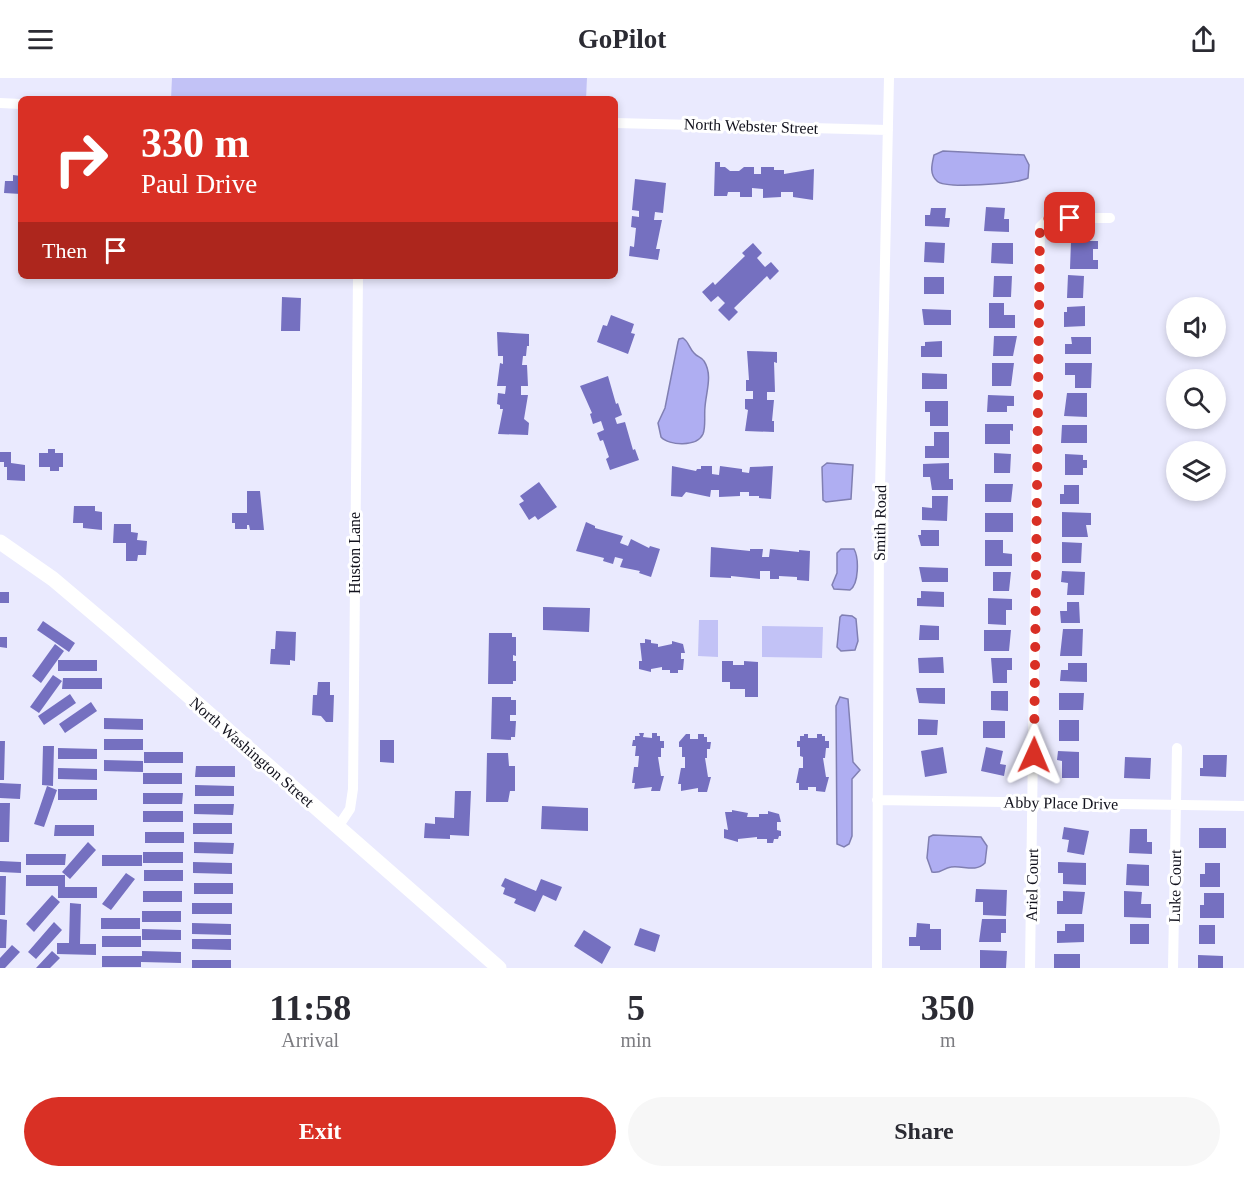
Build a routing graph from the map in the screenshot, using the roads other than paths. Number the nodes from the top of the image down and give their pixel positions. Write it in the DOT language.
graph roads {
  1 [pos="889,78"];
  2 [pos="0,103"];
  3 [pos="18,104"];
  4 [pos="618,123"];
  5 [pos="888,130"];
  6 [pos="1110,218"];
  7 [pos="358,279"];
  8 [pos="0,542"];
  9 [pos="1177,748"];
  10 [pos="877,800"];
  11 [pos="1033,803"];
  12 [pos="1176,805"];
  13 [pos="1244,806"];
  14 [pos="338,827"];
  15 [pos="499,968"];
  16 [pos="876,968"];
  17 [pos="1030,968"];
  18 [pos="1173,968"];
  1 -- 5 [label="street, Smith Road"];
  2 -- 3 [label="street"];
  4 -- 5 [label="street, North Webster Street"];
  5 -- 10 [label="street, Smith Road"];
  6 -- 11 [label="street, Ariel Court"];
  7 -- 14 [label="street, Huston Lane"];
  8 -- 14 [label="main road, North Washington Street"];
  9 -- 12 [label="street, Luke Court"];
  10 -- 11 [label="street, Abby Place Drive"];
  10 -- 16 [label="street, Smith Road"];
  11 -- 12 [label="street, Abby Place Drive"];
  11 -- 17 [label="street, Ariel Court"];
  12 -- 13 [label="street, Abby Place Drive"];
  12 -- 18 [label="street, Luke Court"];
  14 -- 15 [label="main road, North Washington Street"];
}
